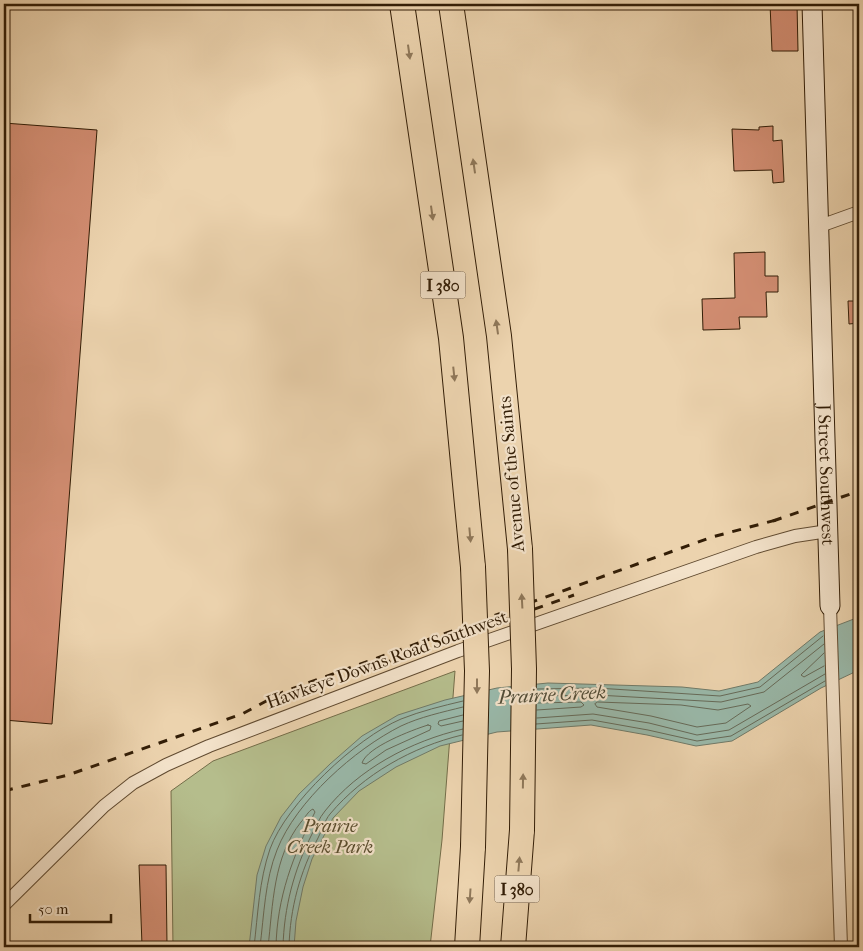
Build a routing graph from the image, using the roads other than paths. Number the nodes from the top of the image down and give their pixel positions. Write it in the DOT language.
graph roads {
  1 [pos="402,4"];
  2 [pos="451,4"];
  3 [pos="812,4"];
  4 [pos="859,212"];
  5 [pos="820,226"];
  6 [pos="828,531"];
  7 [pos="830,606"];
  8 [pos="4,905"];
  9 [pos="467,947"];
  10 [pos="513,947"];
  11 [pos="841,947"];
  1 -- 9 [label="highway, I 380, one-way, bridge"];
  10 -- 2 [label="highway, Avenue of the Saints / I 380, one-way, bridge"];
  3 -- 5 [label="street, J Street Southwest"];
  4 -- 5 [label="street"];
  5 -- 6 [label="street, J Street Southwest"];
  6 -- 7 [label="street, J Street Southwest"];
  6 -- 8 [label="street, Hawkeye Downs Road Southwest"];
  7 -- 11 [label="street, J Street Southwest"];
}
